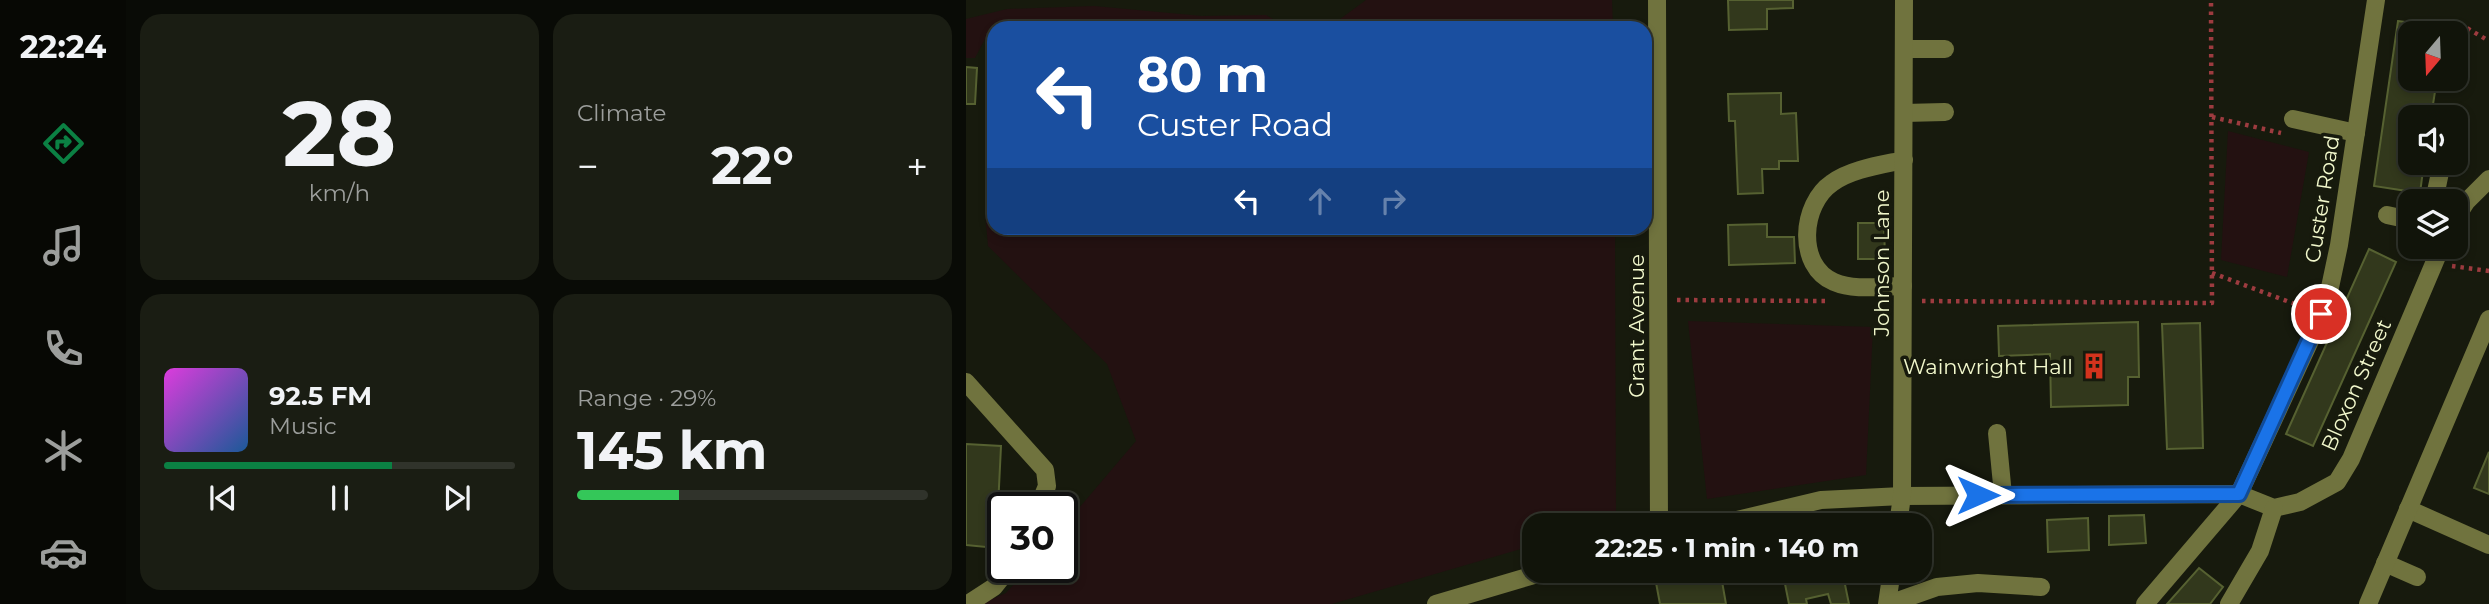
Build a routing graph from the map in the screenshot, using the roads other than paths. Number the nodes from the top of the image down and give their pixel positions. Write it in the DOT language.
graph roads {
  1 [pos="1657,0"];
  2 [pos="1904,0"];
  3 [pos="2376,0"];
  4 [pos="1904,49"];
  5 [pos="1945,49"];
  6 [pos="1945,112"];
  7 [pos="1904,113"];
  8 [pos="2293,118"];
  9 [pos="2356,133"];
  10 [pos="1904,160"];
  11 [pos="2489,180"];
  12 [pos="2468,200"];
  13 [pos="2387,215"];
  14 [pos="2398,217"];
  15 [pos="2434,259"];
  16 [pos="1903,293"];
  17 [pos="2489,319"];
  18 [pos="966,382"];
  19 [pos="1997,433"];
  20 [pos="1044,492"];
  21 [pos="2239,494"];
  22 [pos="2003,495"];
  23 [pos="1902,496"];
  24 [pos="2274,508"];
  25 [pos="2408,509"];
  26 [pos="1659,513"];
  27 [pos="1766,513"];
  28 [pos="1900,513"];
  29 [pos="2489,545"];
  30 [pos="2385,563"];
  31 [pos="2417,577"];
  32 [pos="1522,579"];
  33 [pos="997,583"];
  34 [pos="1890,583"];
  35 [pos="2041,587"];
  36 [pos="968,604"];
  37 [pos="1436,604"];
  38 [pos="1888,604"];
  39 [pos="2145,604"];
  40 [pos="2229,604"];
  41 [pos="2368,604"];
  1 -- 26 [label="street, Grant Avenue"];
  2 -- 4 [label="street, Johnson Lane"];
  3 -- 9 [label="street, Custer Road"];
  4 -- 5 [label="street"];
  4 -- 7 [label="street, Johnson Lane"];
  6 -- 7 [label="street"];
  7 -- 10 [label="street, Johnson Lane"];
  8 -- 9 [label="street"];
  9 -- 21 [label="street, Custer Road"];
  10 -- 16 [label="street, Johnson Lane"];
  10 -- 16 [label="street"];
  11 -- 12 [label="street"];
  13 -- 14 [label="street"];
  15 -- 24 [label="street, Bloxon Street"];
  16 -- 23 [label="street, Johnson Lane"];
  17 -- 25 [label="street"];
  18 -- 20 [label="street"];
  19 -- 22 [label="street"];
  21 -- 22 [label="street"];
  21 -- 24 [label="street"];
  21 -- 39 [label="street, Custer Road"];
  22 -- 23 [label="street"];
  23 -- 27 [label="street"];
  23 -- 28 [label="street, Johnson Lane"];
  24 -- 40 [label="street"];
  25 -- 29 [label="street"];
  25 -- 30 [label="street"];
  30 -- 31 [label="street"];
  30 -- 41 [label="street"];
  32 -- 37 [label="street"];
  33 -- 36 [label="street"];
  34 -- 38 [label="street"];
  35 -- 38 [label="street"];
}
